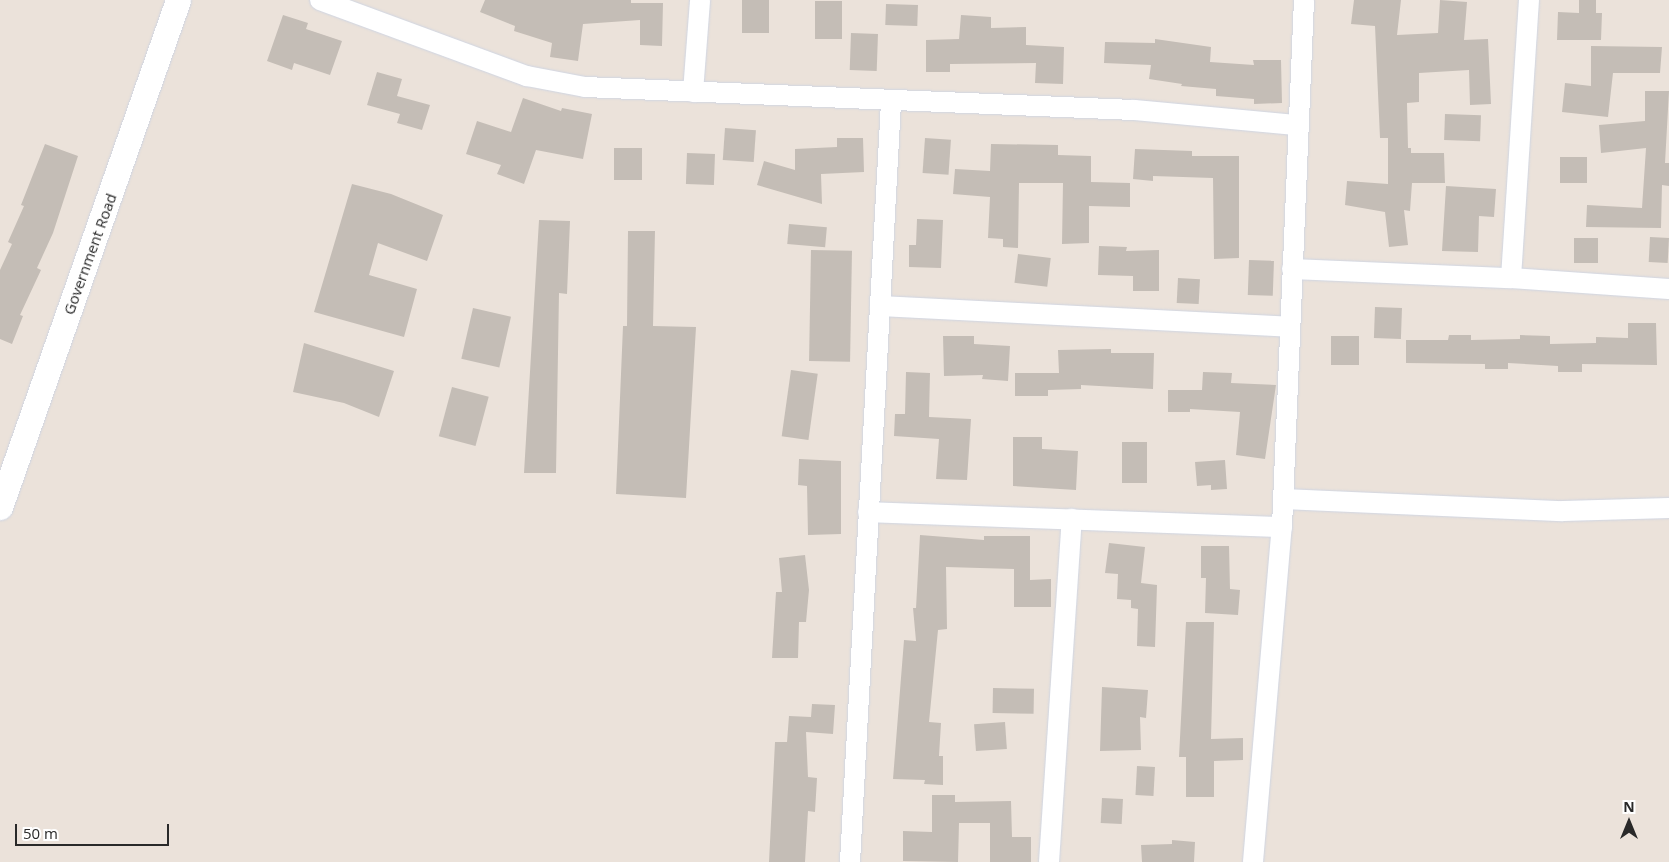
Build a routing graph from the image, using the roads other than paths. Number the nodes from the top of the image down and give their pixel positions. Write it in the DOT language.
graph roads {
  1 [pos="178,0"];
  2 [pos="320,0"];
  3 [pos="700,0"];
  4 [pos="1304,0"];
  5 [pos="1529,0"];
  6 [pos="693,92"];
  7 [pos="891,102"];
  8 [pos="1296,125"];
  9 [pos="1292,269"];
  10 [pos="1512,278"];
  11 [pos="1669,289"];
  12 [pos="880,306"];
  13 [pos="1289,327"];
  14 [pos="1283,499"];
  15 [pos="0,507"];
  16 [pos="1669,508"];
  17 [pos="868,512"];
  18 [pos="1072,519"];
  19 [pos="1282,527"];
  20 [pos="850,862"];
  21 [pos="1049,862"];
  22 [pos="1253,862"];
  1 -- 15 [label="street, Government Road"];
  2 -- 6 [label="street"];
  3 -- 6 [label="street"];
  4 -- 8 [label="street"];
  5 -- 10 [label="street"];
  6 -- 7 [label="street"];
  7 -- 8 [label="street"];
  7 -- 12 [label="street"];
  8 -- 9 [label="street"];
  9 -- 10 [label="street"];
  9 -- 13 [label="street"];
  10 -- 11 [label="street"];
  12 -- 13 [label="street"];
  12 -- 17 [label="street"];
  13 -- 14 [label="street"];
  14 -- 16 [label="street"];
  14 -- 19 [label="street"];
  17 -- 18 [label="street"];
  17 -- 20 [label="street"];
  18 -- 19 [label="street"];
  18 -- 21 [label="street"];
  19 -- 22 [label="street"];
}
